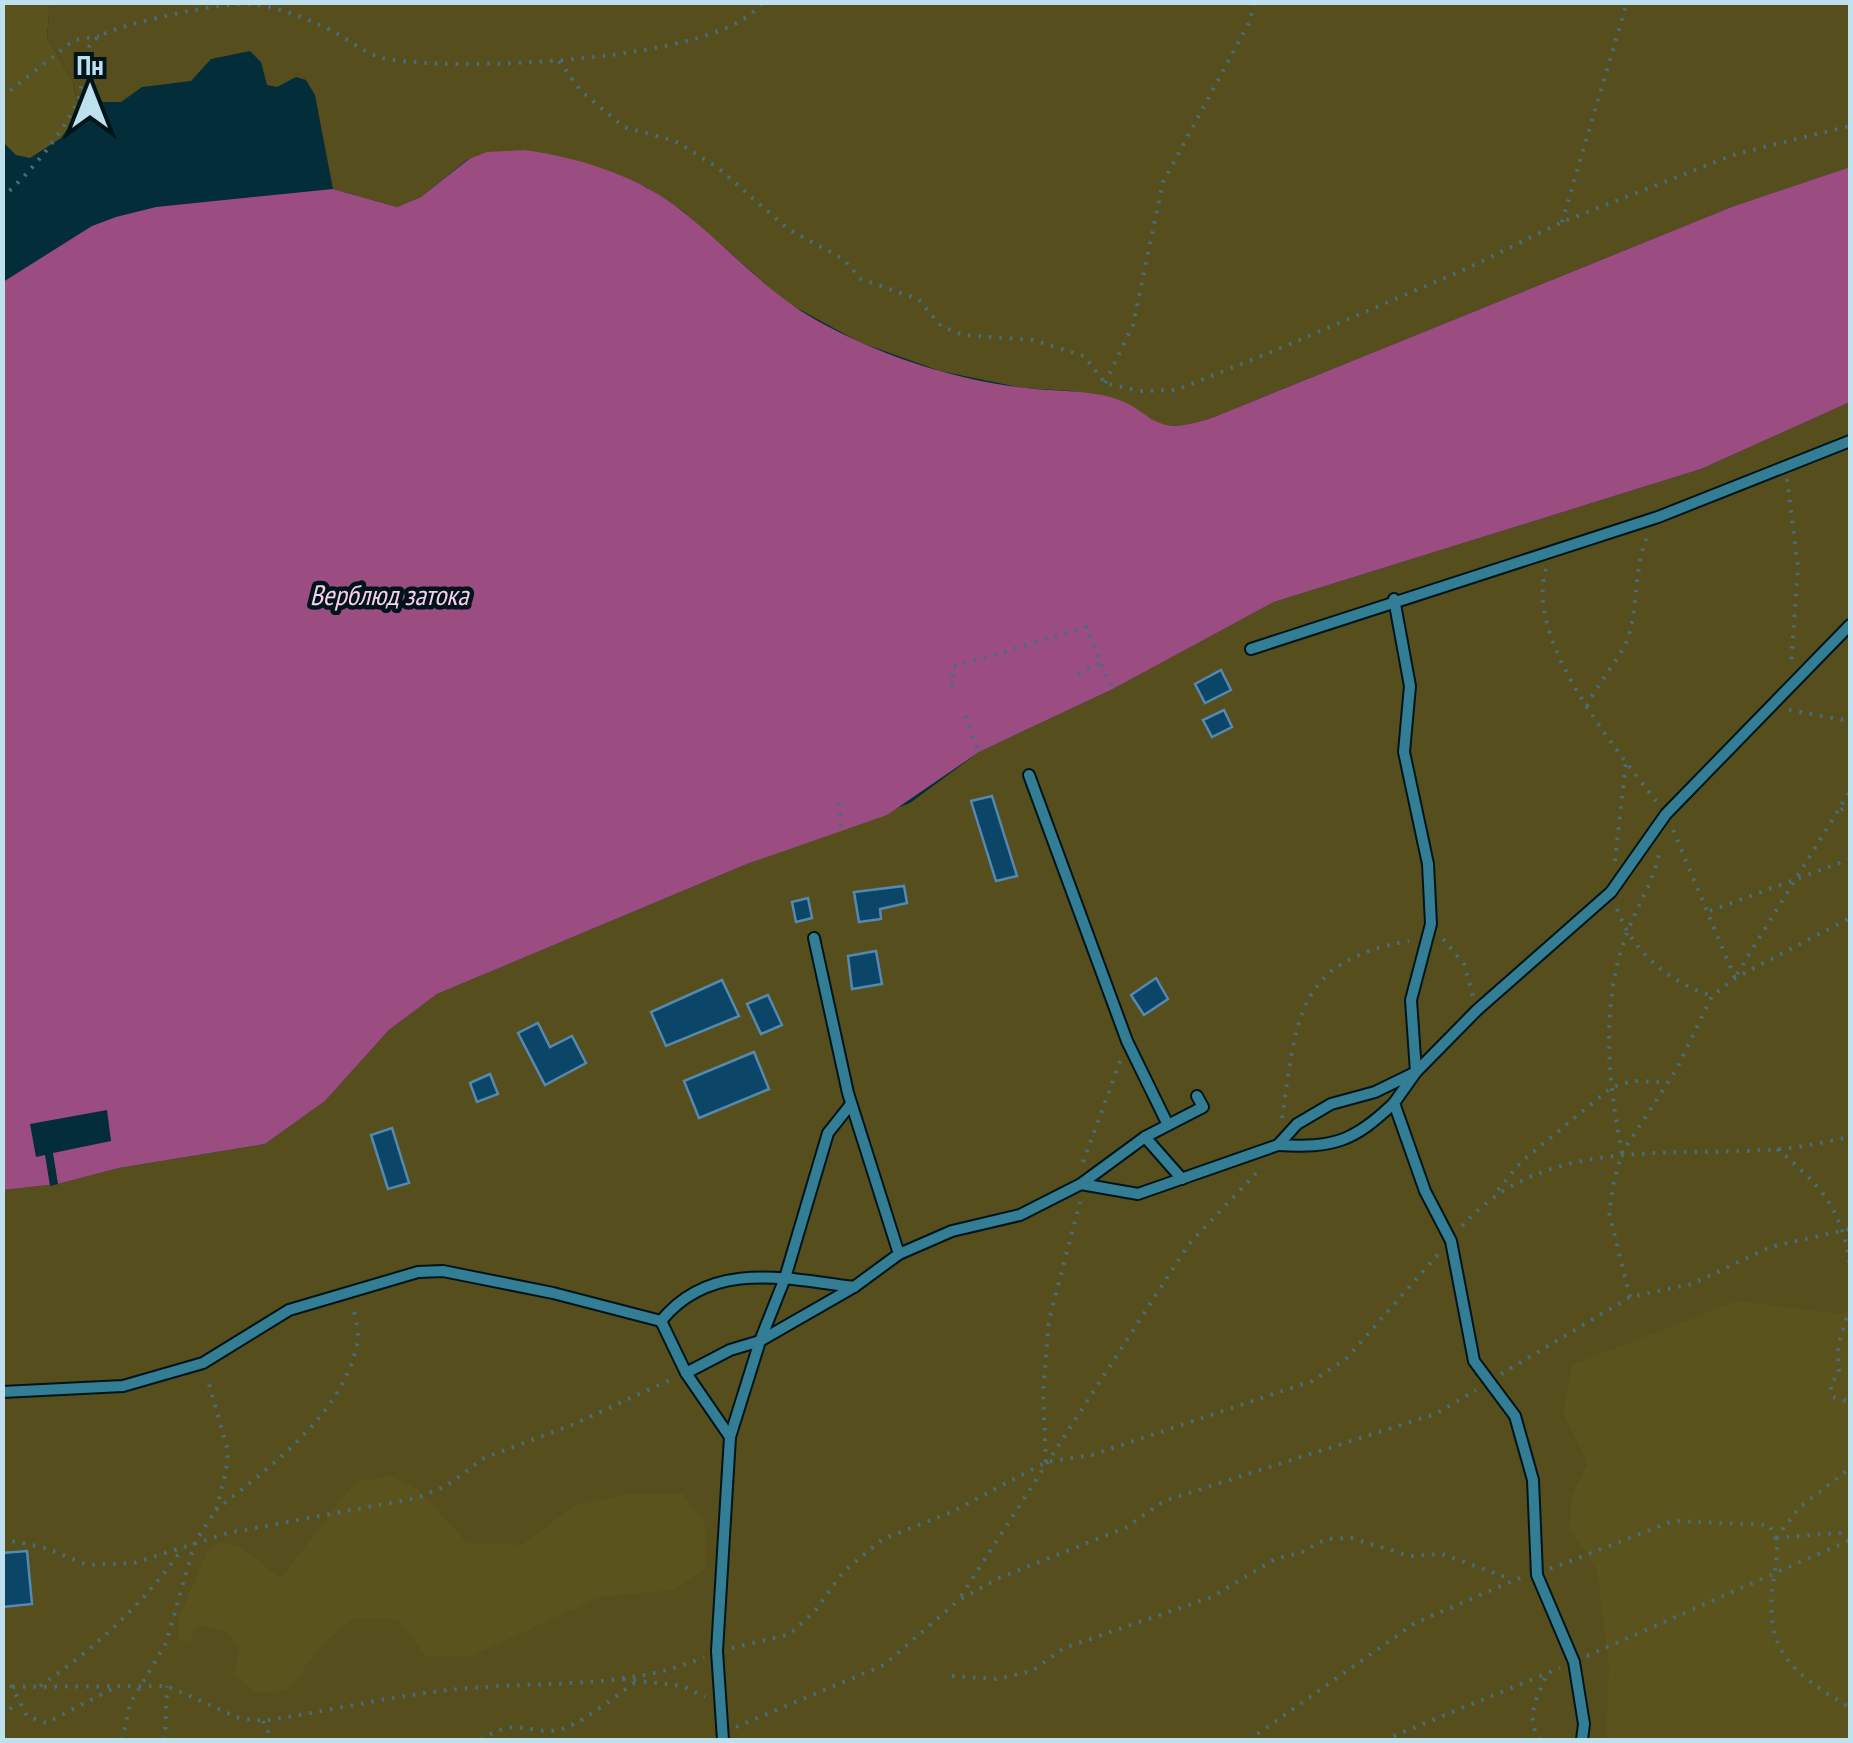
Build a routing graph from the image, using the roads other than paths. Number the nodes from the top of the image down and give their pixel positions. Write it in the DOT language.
graph roads {
  1 [pos="1850,441"];
  2 [pos="1394,599"];
  3 [pos="1850,625"];
  4 [pos="1251,648"];
  5 [pos="1029,775"];
  6 [pos="814,938"];
  7 [pos="1416,1072"];
  8 [pos="1197,1096"];
  9 [pos="852,1104"];
  10 [pos="1394,1104"];
  11 [pos="1168,1125"];
  12 [pos="1145,1137"];
  13 [pos="1278,1145"];
  14 [pos="1182,1178"];
  15 [pos="1081,1184"];
  16 [pos="899,1254"];
  17 [pos="785,1278"];
  18 [pos="854,1287"];
  19 [pos="661,1321"];
  20 [pos="760,1341"];
  21 [pos="686,1372"];
  22 [pos="2,1392"];
  23 [pos="730,1436"];
  24 [pos="723,1737"];
  25 [pos="1582,1740"];
  1 -- 2 [label="lane"];
  2 -- 4 [label="lane"];
  2 -- 7 [label="lane"];
  3 -- 7 [label="lane"];
  5 -- 11 [label="lane"];
  6 -- 9 [label="lane"];
  7 -- 10 [label="lane"];
  7 -- 13 [label="lane"];
  8 -- 11 [label="lane"];
  9 -- 16 [label="lane"];
  9 -- 17 [label="lane"];
  10 -- 13 [label="lane"];
  10 -- 25 [label="lane"];
  11 -- 12 [label="lane"];
  12 -- 14 [label="lane"];
  12 -- 15 [label="lane"];
  13 -- 14 [label="lane"];
  14 -- 15 [label="lane"];
  15 -- 16 [label="lane"];
  16 -- 18 [label="lane"];
  17 -- 18 [label="lane"];
  17 -- 19 [label="lane"];
  17 -- 20 [label="lane"];
  18 -- 20 [label="lane"];
  19 -- 21 [label="lane"];
  19 -- 22 [label="lane"];
  20 -- 21 [label="lane"];
  20 -- 23 [label="lane"];
  21 -- 23 [label="lane"];
  23 -- 24 [label="lane"];
}
